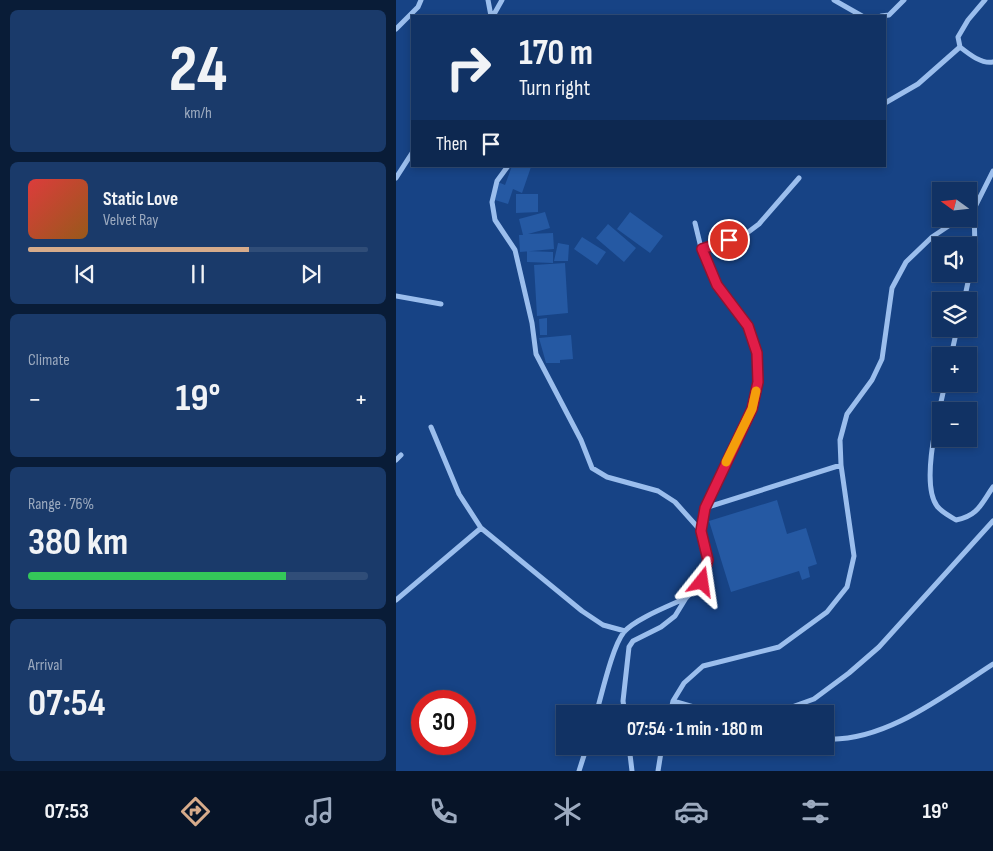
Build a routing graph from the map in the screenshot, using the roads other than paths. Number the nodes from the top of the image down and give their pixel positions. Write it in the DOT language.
graph roads {
  1 [pos="421,0"];
  2 [pos="488,0"];
  3 [pos="502,0"];
  4 [pos="834,0"];
  5 [pos="904,0"];
  6 [pos="985,0"];
  7 [pos="492,15"];
  8 [pos="493,15"];
  9 [pos="860,15"];
  10 [pos="886,15"];
  11 [pos="396,29"];
  12 [pos="960,48"];
  13 [pos="993,62"];
  14 [pos="886,102"];
  15 [pos="411,155"];
  16 [pos="507,167"];
  17 [pos="993,171"];
  18 [pos="396,178"];
  19 [pos="799,178"];
  20 [pos="977,203"];
  21 [pos="695,223"];
  22 [pos="945,228"];
  23 [pos="974,228"];
  24 [pos="702,249"];
  25 [pos="966,292"];
  26 [pos="396,296"];
  27 [pos="441,304"];
  28 [pos="943,392"];
  29 [pos="431,427"];
  30 [pos="402,455"];
  31 [pos="396,460"];
  32 [pos="841,465"];
  33 [pos="993,487"];
  34 [pos="705,508"];
  35 [pos="993,521"];
  36 [pos="481,528"];
  37 [pos="701,531"];
  38 [pos="686,598"];
  39 [pos="396,600"];
  40 [pos="624,631"];
  41 [pos="993,664"];
  42 [pos="673,701"];
  43 [pos="599,705"];
  44 [pos="624,705"];
  45 [pos="672,705"];
  46 [pos="686,705"];
  47 [pos="797,705"];
  48 [pos="834,740"];
  49 [pos="584,755"];
  50 [pos="630,755"];
  51 [pos="661,755"];
  52 [pos="579,771"];
  53 [pos="632,771"];
  54 [pos="658,771"];
  1 -- 11 [label="street"];
  2 -- 7 [label="street"];
  3 -- 8 [label="street"];
  4 -- 9 [label="street"];
  5 -- 10 [label="street"];
  6 -- 12 [label="street"];
  12 -- 13 [label="street"];
  12 -- 14 [label="street"];
  15 -- 18 [label="street"];
  16 -- 37 [label="street"];
  17 -- 20 [label="street"];
  19 -- 24 [label="street"];
  21 -- 24 [label="street"];
  22 -- 32 [label="street"];
  23 -- 25 [label="street"];
  24 -- 34 [label="street"];
  26 -- 27 [label="street"];
  28 -- 33 [label="street"];
  29 -- 36 [label="street"];
  30 -- 31 [label="street"];
  32 -- 34 [label="street"];
  32 -- 42 [label="street"];
  34 -- 37 [label="street"];
  35 -- 47 [label="street"];
  36 -- 39 [label="street"];
  36 -- 40 [label="street"];
  37 -- 38 [label="street"];
  38 -- 40 [label="street"];
  38 -- 44 [label="street"];
  40 -- 43 [label="street"];
  41 -- 48 [label="street"];
  42 -- 45 [label="street"];
  42 -- 46 [label="street"];
  49 -- 52 [label="street"];
  50 -- 53 [label="street"];
  51 -- 54 [label="street"];
}
